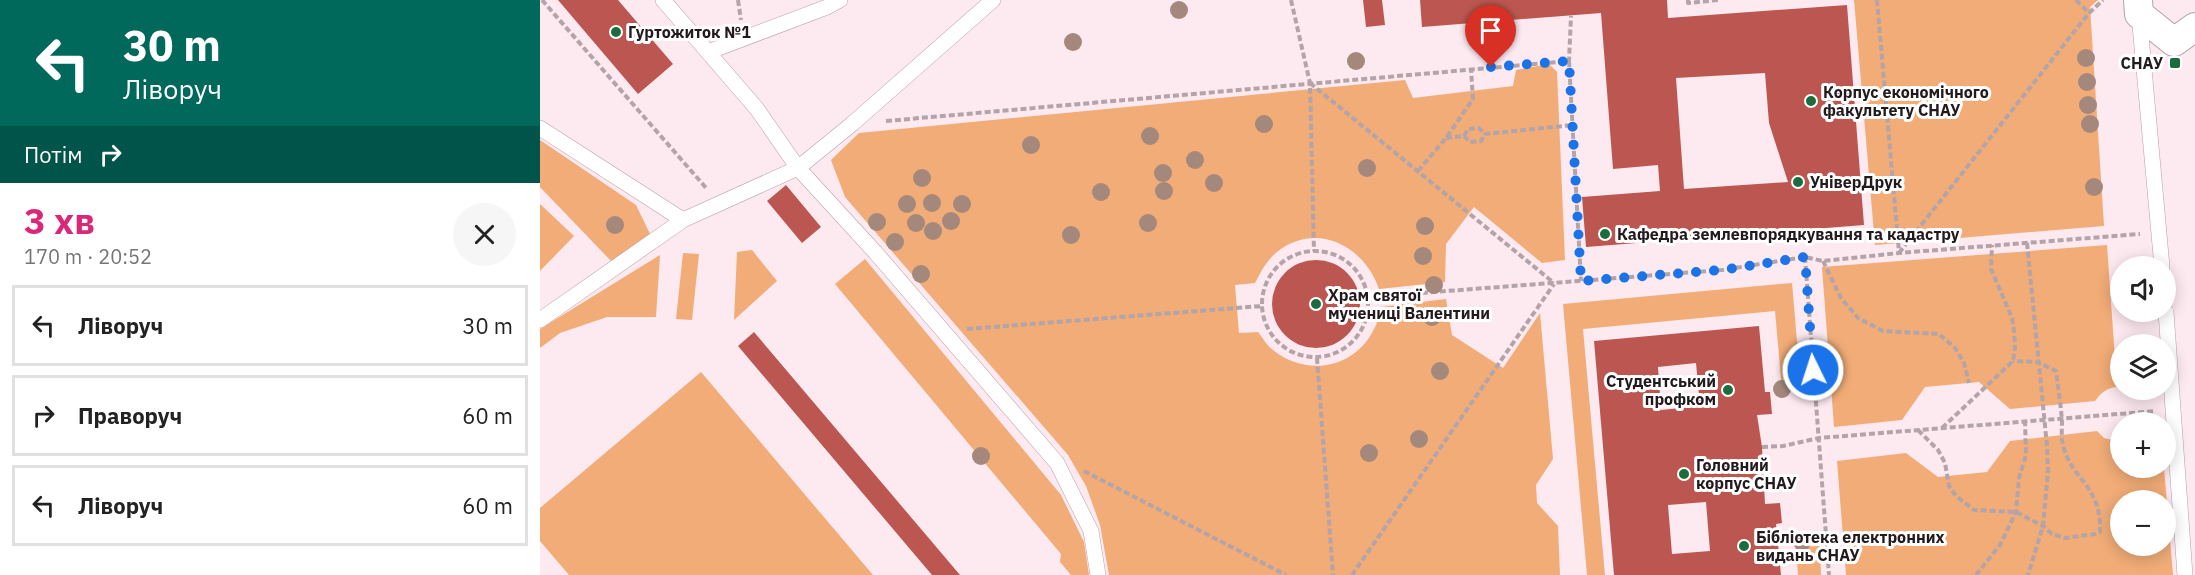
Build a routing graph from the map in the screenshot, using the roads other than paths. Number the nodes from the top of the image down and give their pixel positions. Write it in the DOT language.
graph roads {
  1 [pos="663,0"];
  2 [pos="840,0"];
  3 [pos="993,0"];
  4 [pos="2139,7"];
  5 [pos="2195,27"];
  6 [pos="708,52"];
  7 [pos="540,128"];
  8 [pos="798,168"];
  9 [pos="683,220"];
  10 [pos="2161,256"];
  11 [pos="540,320"];
  12 [pos="2167,322"];
  13 [pos="1098,575"];
  14 [pos="2185,575"];
  1 -- 6 [label="lane"];
  2 -- 6 [label="lane"];
  3 -- 8 [label="lane"];
  4 -- 5 [label="street"];
  4 -- 10 [label="lane"];
  6 -- 8 [label="lane"];
  7 -- 9 [label="lane"];
  8 -- 9 [label="lane"];
  8 -- 13 [label="lane"];
  9 -- 11 [label="lane"];
  12 -- 14 [label="lane"];
}
